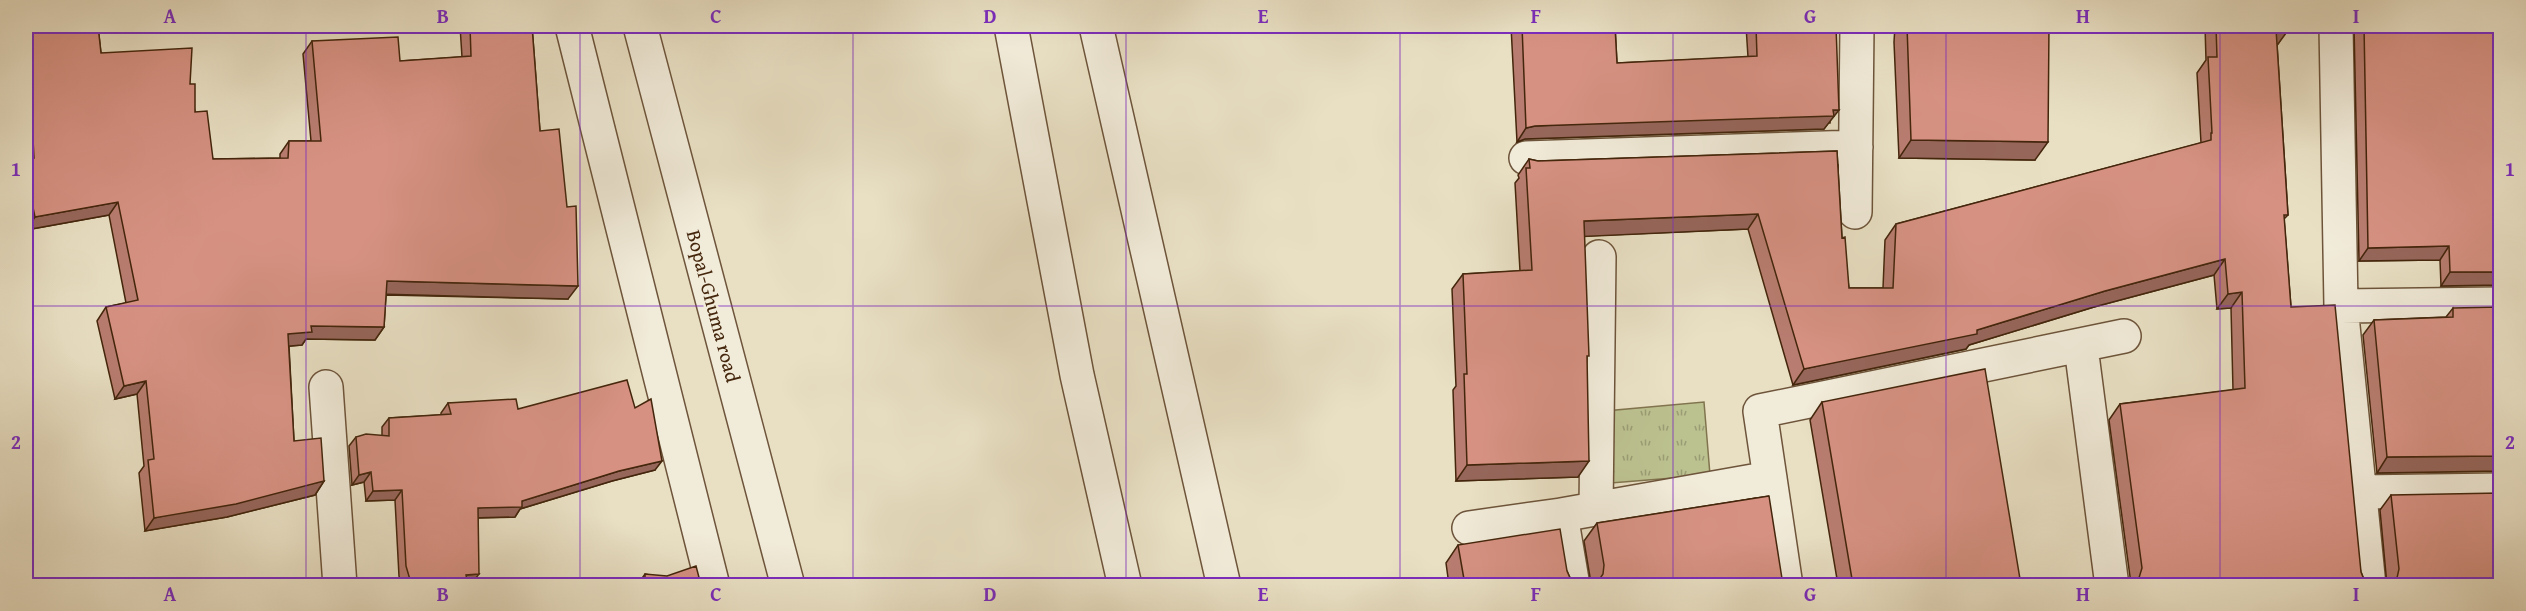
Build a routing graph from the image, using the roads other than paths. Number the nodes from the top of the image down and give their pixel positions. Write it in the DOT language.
graph roads {
  1 [pos="572,26"];
  2 [pos="639,26"];
  3 [pos="1011,26"];
  4 [pos="1096,26"];
  5 [pos="1857,26"];
  6 [pos="2336,26"];
  7 [pos="1856,147"];
  8 [pos="1526,158"];
  9 [pos="1856,212"];
  10 [pos="1599,257"];
  11 [pos="2500,304"];
  12 [pos="2341,306"];
  13 [pos="2124,336"];
  14 [pos="2081,347"];
  15 [pos="326,387"];
  16 [pos="1770,478"];
  17 [pos="2500,490"];
  18 [pos="2360,492"];
  19 [pos="1596,509"];
  20 [pos="1561,515"];
  21 [pos="1469,528"];
  22 [pos="340,585"];
  23 [pos="713,585"];
  24 [pos="788,585"];
  25 [pos="1125,585"];
  26 [pos="1224,585"];
  27 [pos="1573,585"];
  28 [pos="1786,585"];
  29 [pos="2112,585"];
  30 [pos="2369,585"];
  1 -- 23 [label="street"];
  2 -- 24 [label="street, Bopal-Ghuma road"];
  3 -- 25 [label="street"];
  4 -- 26 [label="street"];
  5 -- 7 [label="street"];
  6 -- 12 [label="street"];
  7 -- 8 [label="street"];
  7 -- 9 [label="street"];
  10 -- 19 [label="street"];
  11 -- 12 [label="street"];
  12 -- 18 [label="street"];
  13 -- 14 [label="street"];
  14 -- 16 [label="street"];
  14 -- 29 [label="street"];
  15 -- 22 [label="street"];
  16 -- 19 [label="street"];
  16 -- 28 [label="street"];
  17 -- 18 [label="street"];
  18 -- 30 [label="street"];
  19 -- 20 [label="street"];
  20 -- 21 [label="street"];
  20 -- 27 [label="street"];
}
